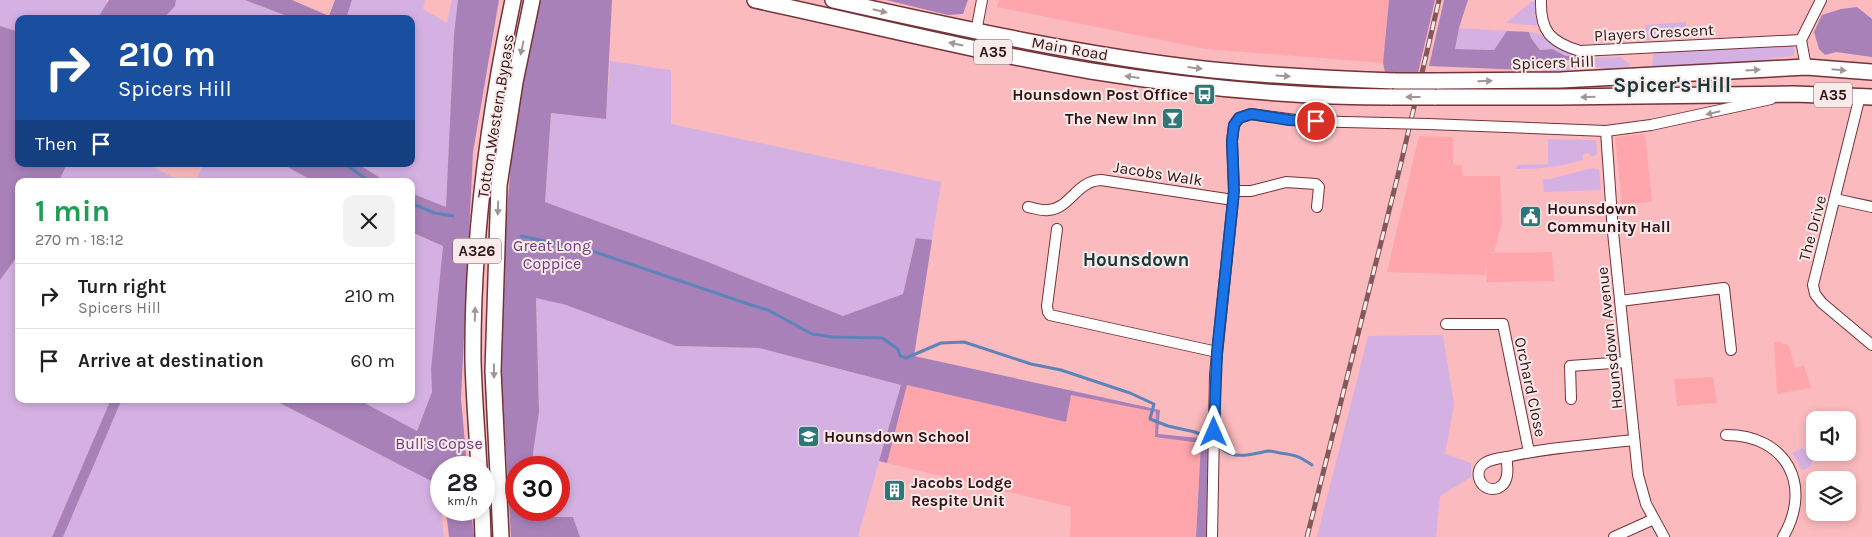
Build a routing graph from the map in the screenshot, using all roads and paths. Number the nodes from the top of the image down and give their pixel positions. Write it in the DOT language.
graph roads {
  1 [pos="511,0"];
  2 [pos="532,0"];
  3 [pos="755,0"];
  4 [pos="833,0"];
  5 [pos="982,0"];
  6 [pos="1542,0"];
  7 [pos="1821,0"];
  8 [pos="976,32"];
  9 [pos="1801,40"];
  10 [pos="1806,67"];
  11 [pos="1234,72"];
  12 [pos="1872,72"];
  13 [pos="1233,89"];
  14 [pos="1794,94"];
  15 [pos="1866,96"];
  16 [pos="1606,131"];
  17 [pos="1234,196"];
  18 [pos="1835,200"];
  19 [pos="1028,207"];
  20 [pos="1317,207"];
  21 [pos="1872,207"];
  22 [pos="1057,229"];
  23 [pos="1620,301"];
  24 [pos="1446,324"];
  25 [pos="1872,345"];
  26 [pos="1731,350"];
  27 [pos="1217,352"];
  28 [pos="1626,362"];
  29 [pos="1571,399"];
  30 [pos="1726,434"];
  31 [pos="1634,440"];
  32 [pos="1529,452"];
  33 [pos="478,456"];
  34 [pos="1506,457"];
  35 [pos="1654,520"];
  36 [pos="482,521"];
  37 [pos="483,537"];
  38 [pos="501,537"];
  39 [pos="1212,537"];
  40 [pos="1614,537"];
  41 [pos="1664,537"];
  42 [pos="1783,537"];
  33 -- 1 [label="main road, Totton Western Bypass / A326, one-way"];
  2 -- 38 [label="main road, Totton Western Bypass / A326, one-way"];
  13 -- 3 [label="main road, Main Road / A35, one-way"];
  4 -- 8 [label="main road, Main Road / A35, one-way"];
  5 -- 8 [label="street"];
  6 -- 9 [label="street, Players Crescent"];
  7 -- 9 [label="street"];
  8 -- 11 [label="main road, Main Road / A35, one-way"];
  9 -- 10 [label="street"];
  11 -- 10 [label="main road, Spicers Hill / A35, one-way, bridge"];
  10 -- 12 [label="main road, Spicers Hill / A35, one-way"];
  14 -- 13 [label="main road, Spicers Hill / A35, one-way, bridge"];
  14 -- 15 [label="main road, Spicers Hill / A35"];
  14 -- 16 [label="street, Spicers Hill, one-way"];
  15 -- 18 [label="street, The Drive"];
  16 -- 17 [label="street, Spicers Hill, bridge"];
  16 -- 23 [label="street, Hounsdown Avenue"];
  17 -- 19 [label="street, Jacobs Walk"];
  17 -- 20 [label="street, Jacobs Walk"];
  17 -- 27 [label="street"];
  18 -- 21 [label="street"];
  18 -- 25 [label="street, The Drive"];
  22 -- 27 [label="street"];
  23 -- 26 [label="street"];
  23 -- 28 [label="street, Hounsdown Avenue"];
  24 -- 32 [label="street, Orchard Close"];
  27 -- 39 [label="street"];
  28 -- 29 [label="street"];
  28 -- 31 [label="street, Hounsdown Avenue"];
  30 -- 42 [label="street"];
  31 -- 32 [label="street"];
  31 -- 35 [label="street, Hounsdown Avenue"];
  32 -- 34 [label="street"];
  35 -- 40 [label="street"];
  35 -- 41 [label="street, Hounsdown Avenue"];
  36 -- 37 [label="main road"];
}
